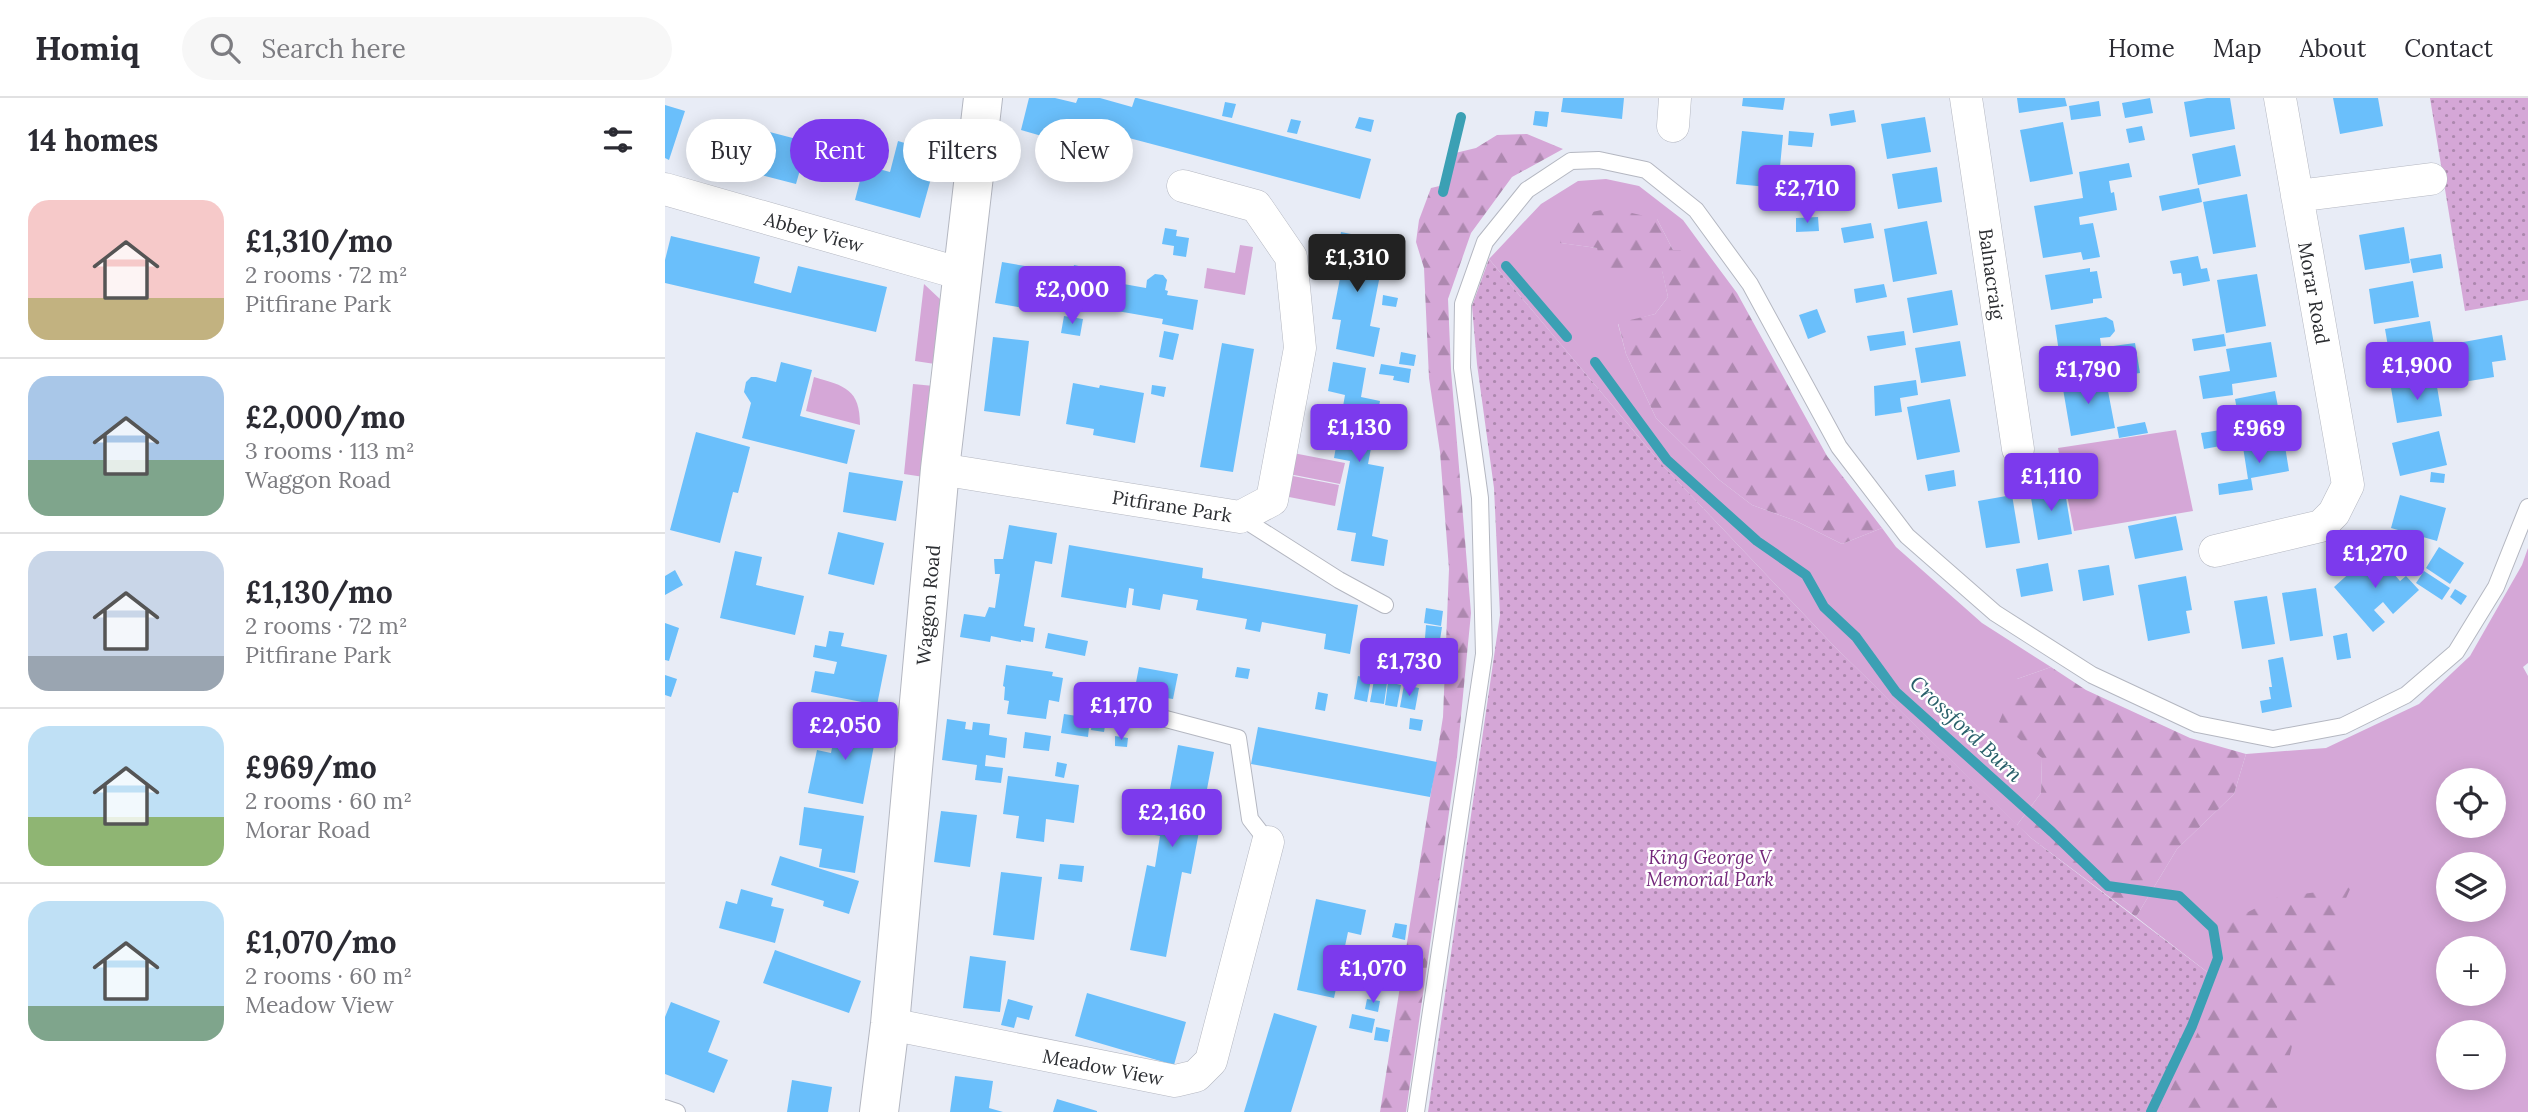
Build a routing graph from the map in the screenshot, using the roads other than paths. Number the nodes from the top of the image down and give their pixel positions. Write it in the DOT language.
graph roads {
  1 [pos="983,98"];
  2 [pos="1966,98"];
  3 [pos="2280,98"];
  4 [pos="2431,179"];
  5 [pos="1183,186"];
  6 [pos="665,189"];
  7 [pos="2297,196"];
  8 [pos="962,274"];
  9 [pos="2018,449"];
  10 [pos="940,469"];
  11 [pos="2528,507"];
  12 [pos="1240,517"];
  13 [pos="2232,539"];
  14 [pos="1385,605"];
  15 [pos="1162,718"];
  16 [pos="1268,842"];
  17 [pos="890,1024"];
  18 [pos="665,1108"];
  19 [pos="677,1112"];
  20 [pos="879,1112"];
  21 [pos="1416,1112"];
  1 -- 8 [label="street, Waggon Road"];
  2 -- 9 [label="street, Balnacraig"];
  3 -- 7 [label="street, Morar Road"];
  4 -- 7 [label="street"];
  5 -- 12 [label="street, Pitfirane Park"];
  6 -- 8 [label="street, Abbey View"];
  7 -- 13 [label="street, Morar Road"];
  8 -- 10 [label="street, Waggon Road"];
  10 -- 12 [label="street, Pitfirane Park"];
  10 -- 17 [label="street, Waggon Road"];
  11 -- 21 [label="lane"];
  12 -- 14 [label="lane"];
  15 -- 16 [label="lane"];
  16 -- 17 [label="street, Meadow View"];
  17 -- 20 [label="street, Waggon Road"];
  18 -- 19 [label="lane"];
}
